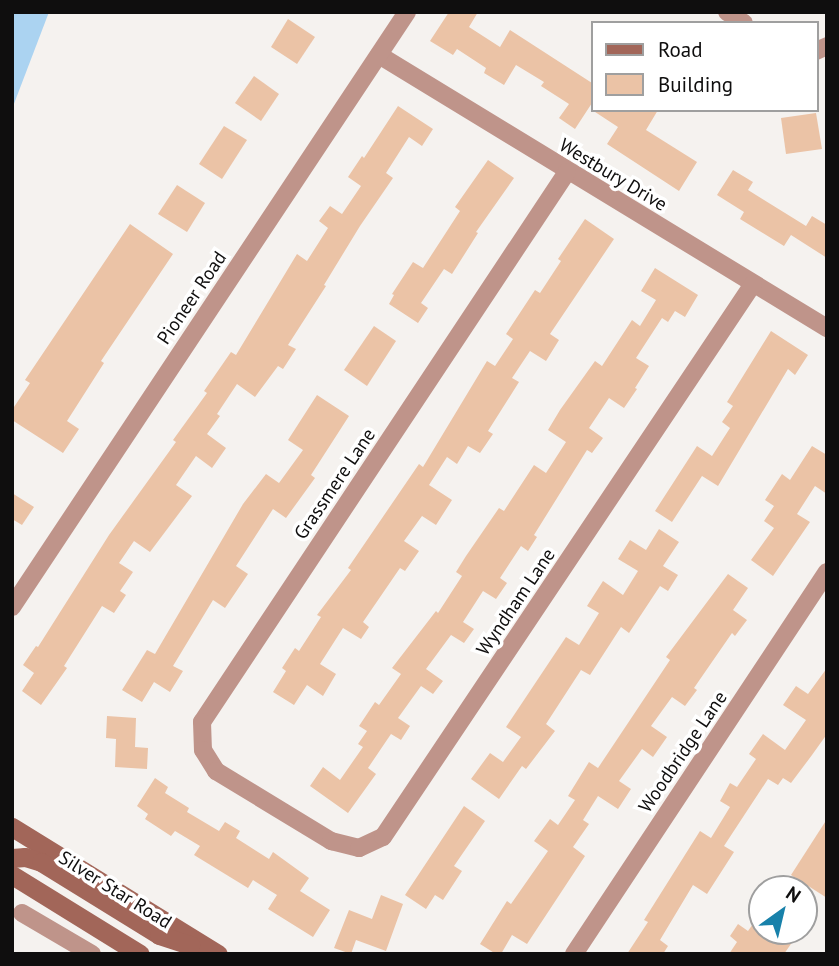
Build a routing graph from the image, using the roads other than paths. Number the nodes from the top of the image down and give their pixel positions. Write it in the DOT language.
graph roads {
  1 [pos="407,12"];
  2 [pos="379,55"];
  3 [pos="567,172"];
  4 [pos="753,284"];
  5 [pos="827,328"];
  6 [pos="827,572"];
  7 [pos="12,607"];
  8 [pos="270,804"];
  9 [pos="12,827"];
  10 [pos="12,859"];
  11 [pos="12,875"];
  12 [pos="22,913"];
  13 [pos="92,954"];
  14 [pos="140,954"];
  15 [pos="218,954"];
  16 [pos="574,954"];
  1 -- 2 [label="street, Pioneer Road"];
  2 -- 3 [label="street, Westbury Drive"];
  2 -- 7 [label="street, Pioneer Road"];
  3 -- 4 [label="street, Westbury Drive"];
  3 -- 8 [label="street, Grassmere Lane"];
  4 -- 5 [label="street, Westbury Drive"];
  4 -- 8 [label="street, Wyndham Lane"];
  6 -- 16 [label="street, Woodbridge Lane"];
  9 -- 15 [label="main road, Silver Star Road"];
  10 -- 15 [label="main road"];
  11 -- 14 [label="main road"];
  12 -- 13 [label="street"];
}
